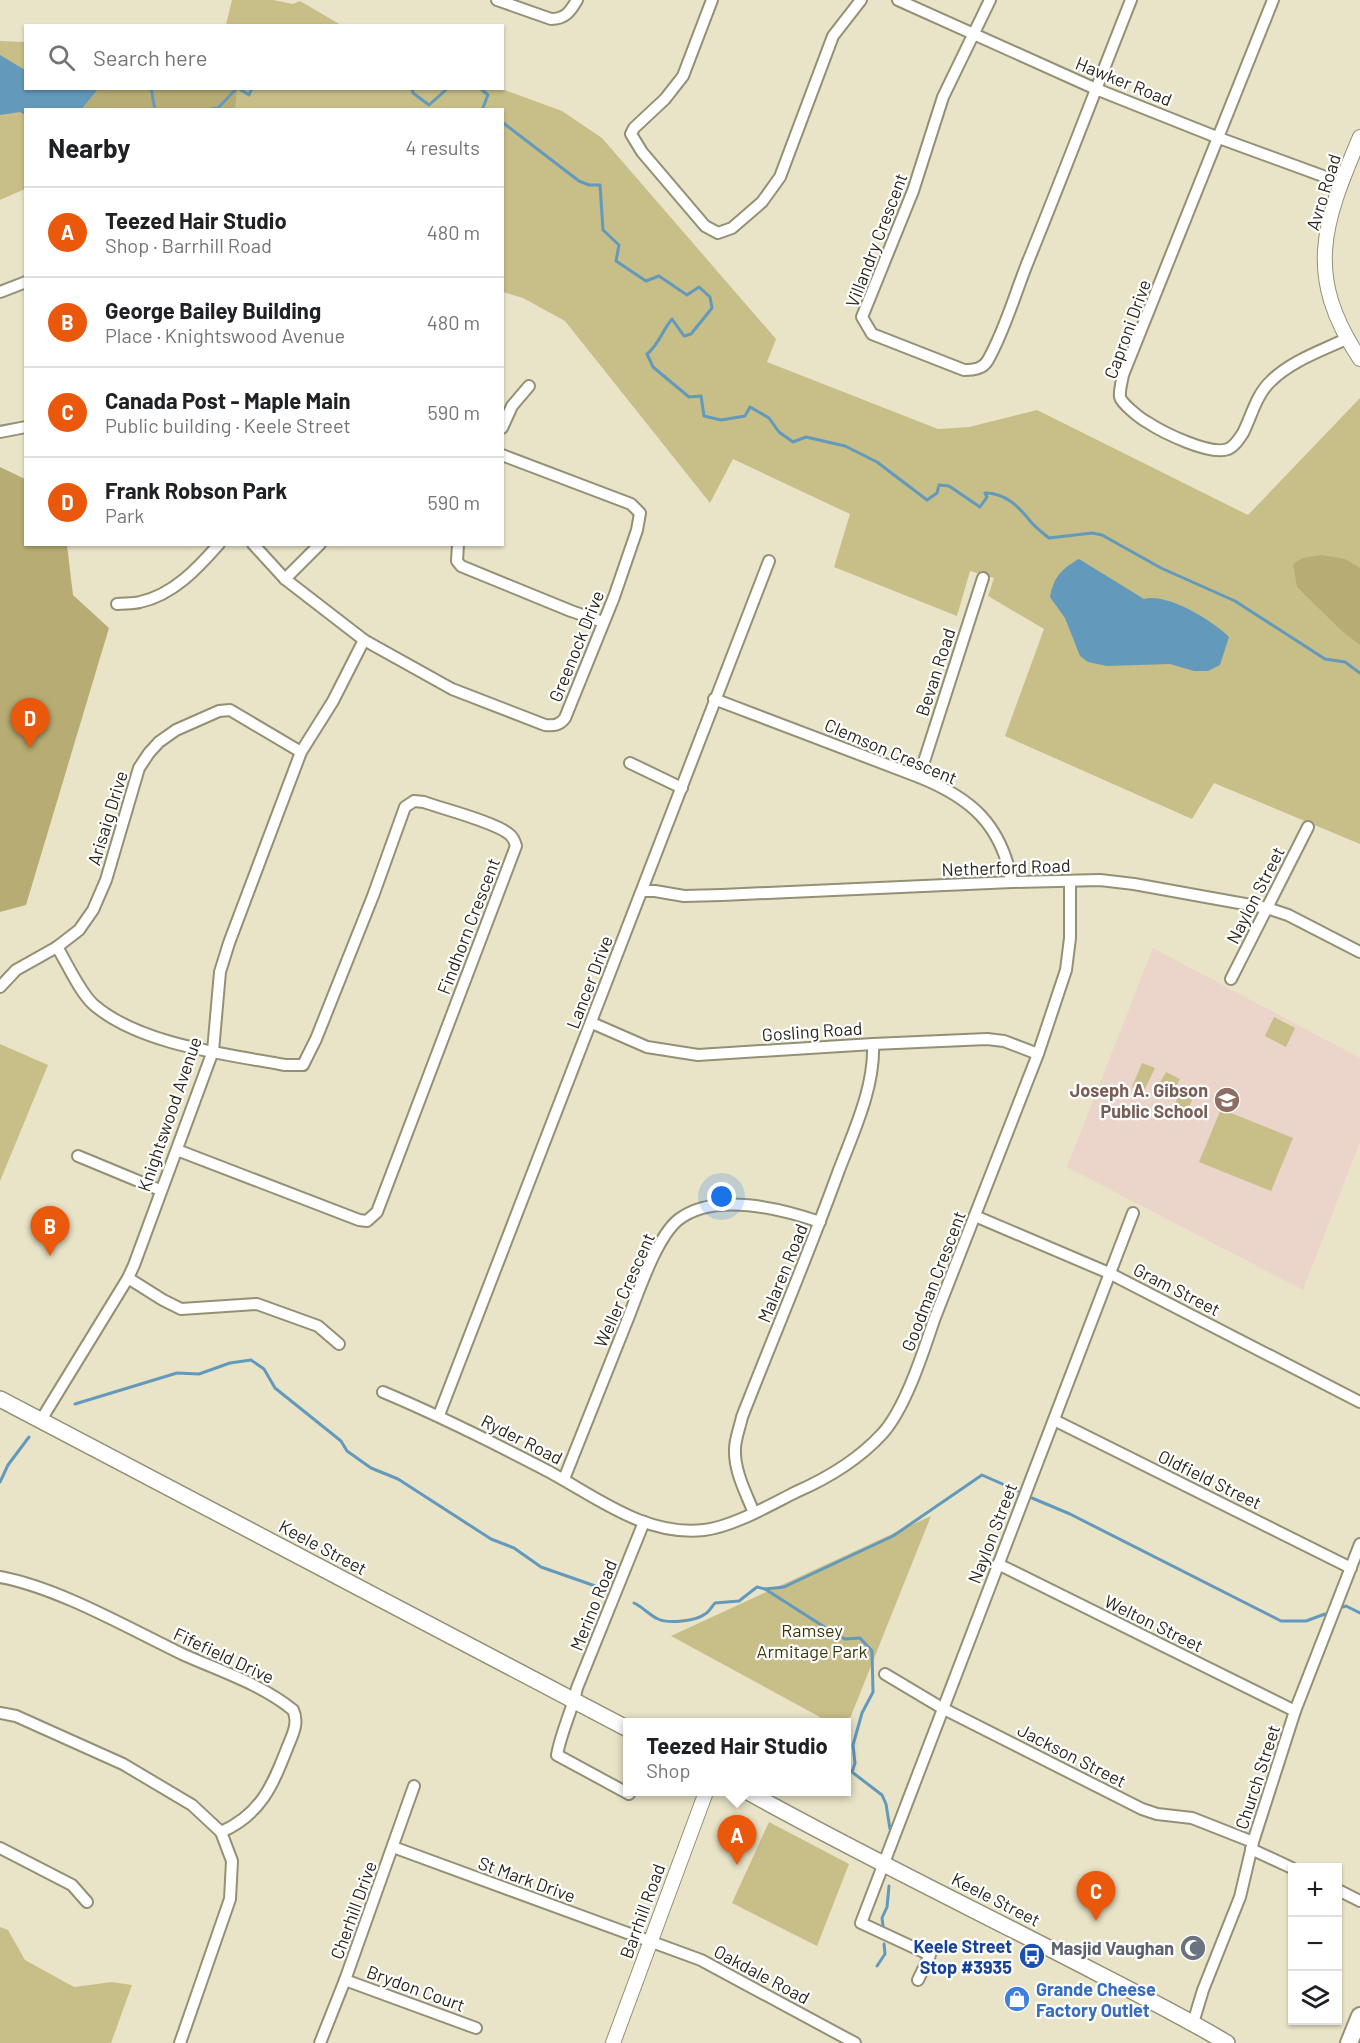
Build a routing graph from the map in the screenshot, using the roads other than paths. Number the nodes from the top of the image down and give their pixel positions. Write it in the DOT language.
graph roads {
  1 [pos="497,0"];
  2 [pos="577,0"];
  3 [pos="712,0"];
  4 [pos="861,0"];
  5 [pos="898,0"];
  6 [pos="990,0"];
  7 [pos="1131,0"];
  8 [pos="1273,0"];
  9 [pos="974,35"];
  10 [pos="1096,89"];
  11 [pos="1360,137"];
  12 [pos="1219,138"];
  13 [pos="1342,183"];
  14 [pos="24,283"];
  15 [pos="0,292"];
  16 [pos="1346,339"];
  17 [pos="1360,359"];
  18 [pos="530,386"];
  19 [pos="504,424"];
  20 [pos="24,427"];
  21 [pos="0,432"];
  22 [pos="504,456"];
  23 [pos="217,546"];
  24 [pos="255,546"];
  25 [pos="318,546"];
  26 [pos="458,546"];
  27 [pos="769,561"];
  28 [pos="983,578"];
  29 [pos="285,579"];
  30 [pos="117,604"];
  31 [pos="603,622"];
  32 [pos="364,640"];
  33 [pos="714,699"];
  34 [pos="301,752"];
  35 [pos="630,763"];
  36 [pos="919,777"];
  37 [pos="682,788"];
  38 [pos="1308,827"];
  39 [pos="1012,882"];
  40 [pos="1070,882"];
  41 [pos="642,891"];
  42 [pos="1267,908"];
  43 [pos="57,947"];
  44 [pos="1360,952"];
  45 [pos="1231,979"];
  46 [pos="0,987"];
  47 [pos="592,1023"];
  48 [pos="873,1044"];
  49 [pos="213,1051"];
  50 [pos="1038,1054"];
  51 [pos="177,1150"];
  52 [pos="78,1156"];
  53 [pos="160,1190"];
  54 [pos="1133,1213"];
  55 [pos="975,1216"];
  56 [pos="820,1222"];
  57 [pos="1109,1273"];
  58 [pos="128,1278"];
  59 [pos="339,1344"];
  60 [pos="383,1392"];
  61 [pos="0,1399"];
  62 [pos="1360,1402"];
  63 [pos="439,1415"];
  64 [pos="41,1420"];
  65 [pos="1054,1420"];
  66 [pos="564,1479"];
  67 [pos="754,1513"];
  68 [pos="644,1522"];
  69 [pos="1360,1544"];
  70 [pos="998,1564"];
  71 [pos="1351,1568"];
  72 [pos="0,1577"];
  73 [pos="885,1674"];
  74 [pos="574,1701"];
  75 [pos="942,1708"];
  76 [pos="1295,1711"];
  77 [pos="0,1713"];
  78 [pos="623,1727"];
  79 [pos="414,1786"];
  80 [pos="623,1791"];
  81 [pos="704,1796"];
  82 [pos="757,1796"];
  83 [pos="221,1832"];
  84 [pos="1252,1845"];
  85 [pos="0,1848"];
  86 [pos="393,1848"];
  87 [pos="884,1865"];
  88 [pos="1288,1865"];
  89 [pos="1342,1892"];
  90 [pos="1360,1901"];
  91 [pos="87,1902"];
  92 [pos="649,1942"];
  93 [pos="345,1980"];
  94 [pos="918,1980"];
  95 [pos="1360,2016"];
  96 [pos="1193,2023"];
  97 [pos="476,2028"];
  98 [pos="180,2043"];
  99 [pos="320,2043"];
  100 [pos="613,2043"];
  101 [pos="855,2043"];
  102 [pos="1227,2043"];
  103 [pos="1349,2043"];
  1 -- 2 [label="street"];
  3 -- 4 [label="street"];
  5 -- 9 [label="street, Hawker Road"];
  6 -- 9 [label="street"];
  7 -- 10 [label="street"];
  8 -- 12 [label="street, Caproni Drive"];
  9 -- 10 [label="street, Hawker Road"];
  9 -- 10 [label="street, Villandry Crescent"];
  10 -- 12 [label="street, Hawker Road"];
  11 -- 13 [label="street, Avro Road"];
  12 -- 13 [label="street, Hawker Road"];
  12 -- 16 [label="street, Caproni Drive"];
  13 -- 16 [label="street, Avro Road"];
  14 -- 15 [label="street"];
  16 -- 17 [label="street, Avro Road"];
  18 -- 19 [label="street"];
  20 -- 21 [label="street"];
  22 -- 31 [label="street, Greenock Drive"];
  23 -- 30 [label="street"];
  24 -- 29 [label="street, Greenock Drive"];
  25 -- 29 [label="street"];
  26 -- 31 [label="street"];
  27 -- 33 [label="street, Lancer Drive"];
  28 -- 36 [label="street, Bevan Road"];
  29 -- 32 [label="street, Greenock Drive"];
  31 -- 32 [label="street, Greenock Drive"];
  32 -- 34 [label="street, Knightswood Avenue"];
  33 -- 36 [label="street, Clemson Crescent"];
  33 -- 37 [label="street, Lancer Drive"];
  34 -- 43 [label="street, Arisaig Drive"];
  34 -- 49 [label="street, Knightswood Avenue"];
  35 -- 37 [label="street"];
  36 -- 39 [label="street, Clemson Crescent"];
  37 -- 41 [label="street, Lancer Drive"];
  38 -- 42 [label="street, Naylon Street"];
  39 -- 40 [label="street, Netherford Road"];
  39 -- 41 [label="street, Netherford Road"];
  40 -- 42 [label="street, Netherford Road"];
  40 -- 50 [label="street, Goodman Crescent"];
  41 -- 47 [label="street, Lancer Drive"];
  42 -- 44 [label="street, Netherford Road"];
  42 -- 45 [label="street, Naylon Street"];
  43 -- 46 [label="street, Arisaig Drive"];
  43 -- 49 [label="street"];
  47 -- 48 [label="street, Gosling Road"];
  47 -- 63 [label="street, Lancer Drive"];
  48 -- 50 [label="street, Gosling Road"];
  48 -- 56 [label="street, Malaren Road"];
  49 -- 51 [label="street, Knightswood Avenue"];
  49 -- 51 [label="street, Findhorn Crescent"];
  50 -- 55 [label="street, Goodman Crescent"];
  51 -- 53 [label="street, Knightswood Avenue"];
  52 -- 53 [label="street"];
  53 -- 58 [label="street, Knightswood Avenue"];
  54 -- 57 [label="street, Naylon Street"];
  55 -- 57 [label="street, Gram Street"];
  55 -- 67 [label="street, Goodman Crescent"];
  56 -- 66 [label="street, Weller Crescent"];
  56 -- 67 [label="street, Malaren Road"];
  57 -- 62 [label="street, Gram Street"];
  57 -- 65 [label="street, Naylon Street"];
  58 -- 59 [label="street"];
  58 -- 64 [label="street, Knightswood Avenue"];
  60 -- 63 [label="street, Ryder Road"];
  61 -- 64 [label="main road, Keele Street"];
  63 -- 66 [label="street, Ryder Road"];
  64 -- 74 [label="main road, Keele Street"];
  65 -- 70 [label="street, Naylon Street"];
  65 -- 71 [label="street, Oldfield Street"];
  66 -- 68 [label="street, Ryder Road"];
  67 -- 68 [label="street, Goodman Crescent"];
  68 -- 74 [label="street, Merino Road"];
  69 -- 71 [label="street, Church Street"];
  70 -- 75 [label="street, Naylon Street"];
  70 -- 76 [label="street, Welton Street"];
  71 -- 76 [label="street, Church Street"];
  72 -- 83 [label="street, Fifefield Drive"];
  73 -- 75 [label="street, Jackson Street"];
  74 -- 78 [label="main road, Keele Street"];
  74 -- 80 [label="street, Merino Road"];
  75 -- 84 [label="street, Jackson Street"];
  75 -- 87 [label="street, Naylon Street"];
  76 -- 84 [label="street, Church Street"];
  77 -- 83 [label="street"];
  79 -- 86 [label="street, Cherhill Drive"];
  81 -- 92 [label="street, Barrhill Road"];
  82 -- 87 [label="main road, Keele Street"];
  83 -- 98 [label="street"];
  84 -- 88 [label="street, Jackson Street"];
  84 -- 96 [label="street, Church Street"];
  85 -- 91 [label="street"];
  86 -- 92 [label="street, St Mark Drive"];
  86 -- 93 [label="street, Cherhill Drive"];
  87 -- 94 [label="street, Naylon Street"];
  87 -- 96 [label="main road, Keele Street"];
  89 -- 90 [label="street"];
  92 -- 100 [label="street, Barrhill Road"];
  92 -- 101 [label="street, Oakdale Road"];
  93 -- 97 [label="street, Brydon Court"];
  93 -- 99 [label="street, Cherhill Drive"];
  95 -- 103 [label="main road"];
  96 -- 102 [label="main road, Keele Street"];
}
